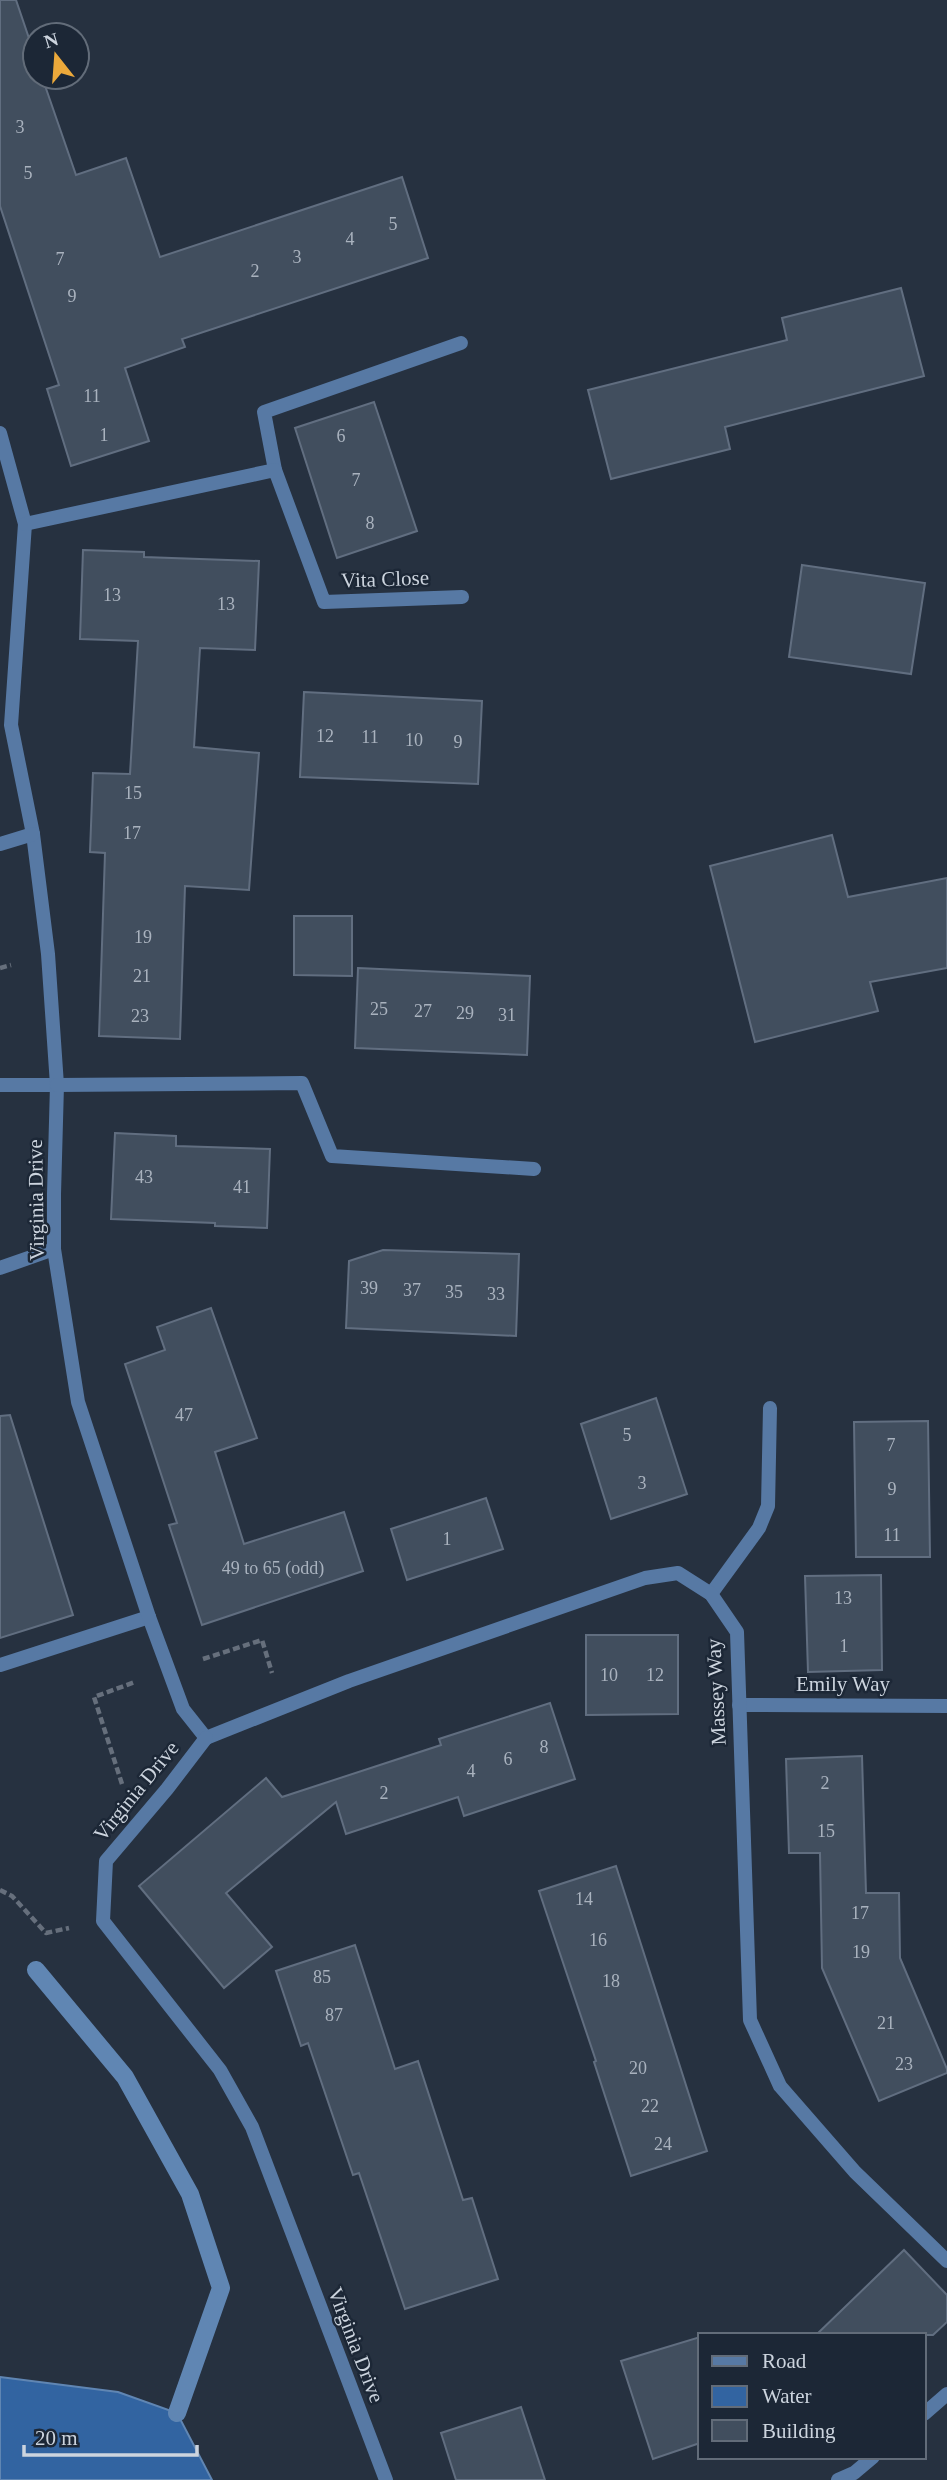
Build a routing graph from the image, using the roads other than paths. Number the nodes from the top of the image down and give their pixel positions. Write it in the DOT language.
graph roads {
  1 [pos="461,343"];
  2 [pos="0,433"];
  3 [pos="275,470"];
  4 [pos="25,524"];
  5 [pos="462,597"];
  6 [pos="33,834"];
  7 [pos="0,844"];
  8 [pos="0,1085"];
  9 [pos="57,1085"];
  10 [pos="534,1169"];
  11 [pos="54,1250"];
  12 [pos="0,1268"];
  13 [pos="770,1408"];
  14 [pos="710,1594"];
  15 [pos="149,1617"];
  16 [pos="0,1665"];
  17 [pos="739,1705"];
  18 [pos="947,1706"];
  19 [pos="206,1738"];
  20 [pos="947,2261"];
  21 [pos="947,2395"];
  22 [pos="926,2412"];
  23 [pos="871,2459"];
  24 [pos="386,2480"];
  25 [pos="838,2480"];
  1 -- 3 [label="street, Vita Close"];
  2 -- 4 [label="street, Virginia Drive"];
  3 -- 4 [label="street"];
  3 -- 5 [label="street, Vita Close"];
  4 -- 6 [label="street, Virginia Drive"];
  6 -- 7 [label="street"];
  6 -- 9 [label="street, Virginia Drive"];
  8 -- 9 [label="street"];
  9 -- 10 [label="street"];
  9 -- 11 [label="street, Virginia Drive"];
  11 -- 12 [label="street"];
  11 -- 15 [label="street, Virginia Drive"];
  13 -- 14 [label="street"];
  14 -- 17 [label="street, Massey Way"];
  14 -- 19 [label="street, Massey Way"];
  15 -- 16 [label="street"];
  15 -- 19 [label="street, Virginia Drive"];
  17 -- 18 [label="street, Emily Way"];
  17 -- 20 [label="street, Massey Way"];
  19 -- 24 [label="street, Virginia Drive"];
  21 -- 22 [label="street"];
  23 -- 25 [label="street"];
}
